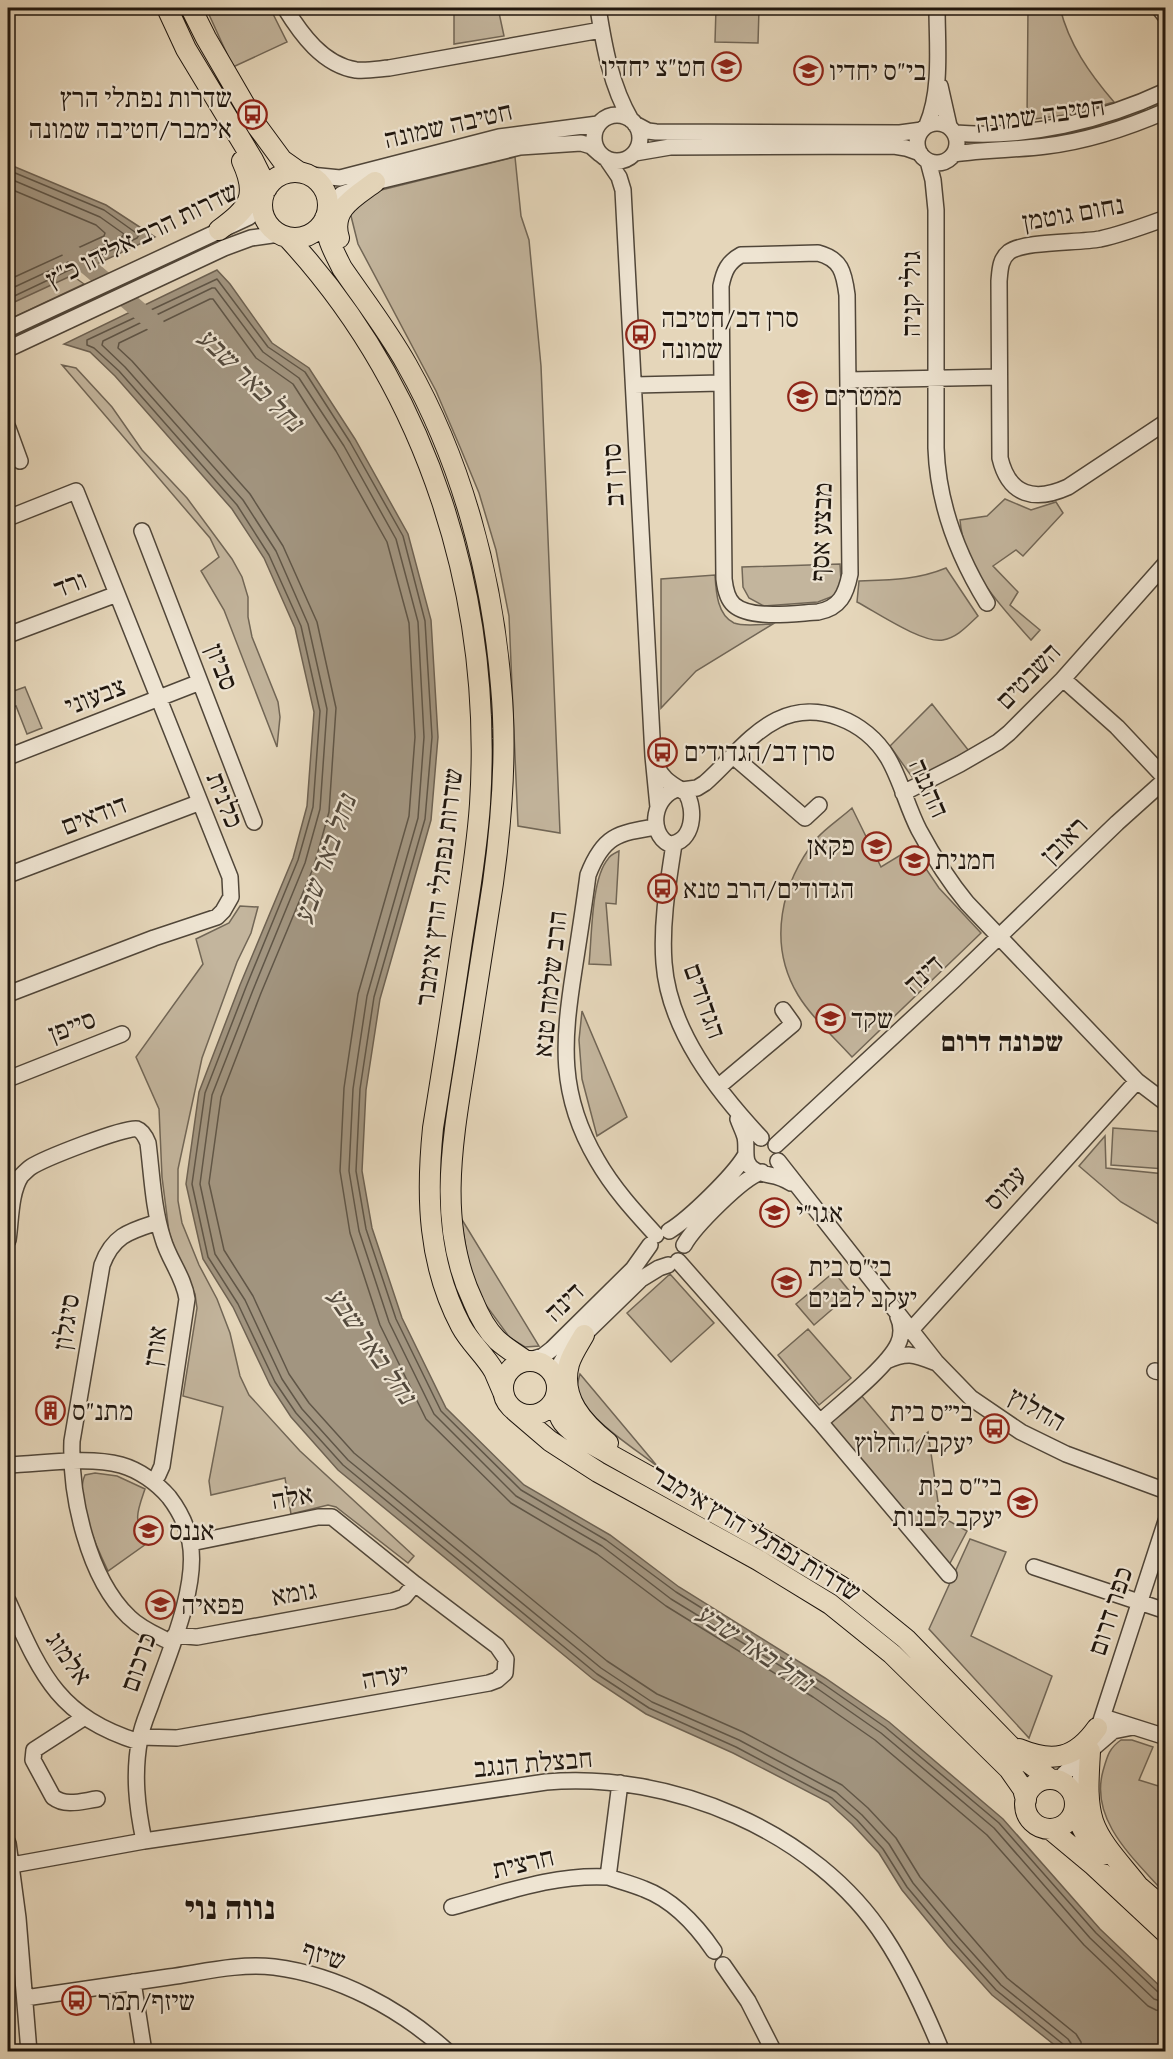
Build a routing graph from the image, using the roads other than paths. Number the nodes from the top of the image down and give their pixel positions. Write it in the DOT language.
graph roads {
  1 [pos="167,8"];
  2 [pos="191,8"];
  3 [pos="285,8"];
  4 [pos="598,8"];
  5 [pos="937,8"];
  6 [pos="1159,8"];
  7 [pos="1166,18"];
  8 [pos="602,30"];
  9 [pos="937,65"];
  10 [pos="610,69"];
  11 [pos="210,90"];
  12 [pos="1166,91"];
  13 [pos="1166,111"];
  14 [pos="601,122"];
  15 [pos="633,122"];
  16 [pos="924,128"];
  17 [pos="952,130"];
  18 [pos="633,155"];
  19 [pos="603,156"];
  20 [pos="924,157"];
  21 [pos="951,157"];
  22 [pos="304,174"];
  23 [pos="375,182"];
  24 [pos="623,190"];
  25 [pos="265,193"];
  26 [pos="936,210"];
  27 [pos="327,212"];
  28 [pos="1166,218"];
  29 [pos="283,235"];
  30 [pos="218,237"];
  31 [pos="381,325"];
  32 [pos="9,329"];
  33 [pos="8,349"];
  34 [pos="999,377"];
  35 [pos="936,379"];
  36 [pos="848,380"];
  37 [pos="721,383"];
  38 [pos="633,385"];
  39 [pos="1166,422"];
  40 [pos="8,428"];
  41 [pos="20,461"];
  42 [pos="8,518"];
  43 [pos="142,531"];
  44 [pos="1166,563"];
  45 [pos="117,594"];
  46 [pos="987,603"];
  47 [pos="8,635"];
  48 [pos="1063,679"];
  49 [pos="200,682"];
  50 [pos="158,699"];
  51 [pos="653,756"];
  52 [pos="733,756"];
  53 [pos="8,757"];
  54 [pos="712,778"];
  55 [pos="1166,779"];
  56 [pos="680,790"];
  57 [pos="903,793"];
  58 [pos="198,803"];
  59 [pos="819,805"];
  60 [pos="658,807"];
  61 [pos="693,809"];
  62 [pos="254,822"];
  63 [pos="656,827"];
  64 [pos="674,844"];
  65 [pos="8,875"];
  66 [pos="999,938"];
  67 [pos="8,994"];
  68 [pos="783,1010"];
  69 [pos="122,1034"];
  70 [pos="8,1079"];
  71 [pos="1137,1081"];
  72 [pos="722,1091"];
  73 [pos="1166,1103"];
  74 [pos="761,1138"];
  75 [pos="746,1153"];
  76 [pos="777,1153"];
  77 [pos="763,1172"];
  78 [pos="799,1189"];
  79 [pos="158,1222"];
  80 [pos="658,1237"];
  81 [pos="8,1240"];
  82 [pos="684,1245"];
  83 [pos="673,1263"];
  84 [pos="891,1306"];
  85 [pos="910,1330"];
  86 [pos="584,1335"];
  87 [pos="528,1360"];
  88 [pos="886,1361"];
  89 [pos="936,1362"];
  90 [pos="556,1388"];
  91 [pos="503,1392"];
  92 [pos="515,1411"];
  93 [pos="820,1422"];
  94 [pos="72,1462"];
  95 [pos="8,1465"];
  96 [pos="654,1480"];
  97 [pos="153,1481"];
  98 [pos="1166,1491"];
  99 [pos="1166,1521"];
  100 [pos="190,1543"];
  101 [pos="1034,1567"];
  102 [pos="949,1575"];
  103 [pos="415,1584"];
  104 [pos="8,1601"];
  105 [pos="1140,1603"];
  106 [pos="1166,1611"];
  107 [pos="174,1639"];
  108 [pos="85,1717"];
  109 [pos="1100,1723"];
  110 [pos="1133,1727"];
  111 [pos="1166,1737"];
  112 [pos="140,1740"];
  113 [pos="1010,1745"];
  114 [pos="1090,1751"];
  115 [pos="1053,1779"];
  116 [pos="620,1783"];
  117 [pos="97,1799"];
  118 [pos="1026,1800"];
  119 [pos="1075,1803"];
  120 [pos="1050,1829"];
  121 [pos="144,1841"];
  122 [pos="8,1843"];
  123 [pos="12,1865"];
  124 [pos="608,1877"];
  125 [pos="1139,1887"];
  126 [pos="452,1907"];
  127 [pos="1166,1910"];
  128 [pos="1166,1933"];
  129 [pos="714,1952"];
  130 [pos="723,1965"];
  131 [pos="133,1982"];
  132 [pos="25,1998"];
  133 [pos="29,2052"];
  134 [pos="144,2052"];
  135 [pos="448,2052"];
  136 [pos="774,2052"];
  137 [pos="942,2052"];
  1 -- 11 [label="main road"];
  2 -- 22 [label="main road"];
  3 -- 8 [label="street"];
  4 -- 8 [label="street"];
  5 -- 9 [label="street"];
  6 -- 7 [label="street"];
  8 -- 10 [label="street"];
  9 -- 16 [label="street"];
  9 -- 17 [label="street"];
  10 -- 14 [label="street"];
  10 -- 15 [label="street"];
  11 -- 25 [label="main road"];
  11 -- 30 [label="main road"];
  12 -- 17 [label="street, חטיבה שמונה"];
  13 -- 21 [label="street, חטיבה שמונה"];
  14 -- 15 [label="street"];
  14 -- 19 [label="street"];
  14 -- 22 [label="street, חטיבה שמונה"];
  15 -- 16 [label="street"];
  15 -- 18 [label="street"];
  16 -- 17 [label="street"];
  16 -- 20 [label="street"];
  17 -- 21 [label="street"];
  18 -- 19 [label="street"];
  18 -- 20 [label="street"];
  18 -- 24 [label="street, סרן דב"];
  19 -- 23 [label="street, חטיבה שמונה"];
  19 -- 24 [label="street, סרן דב"];
  20 -- 21 [label="street"];
  20 -- 26 [label="street, גולי קניה"];
  21 -- 26 [label="street, גולי קניה"];
  22 -- 25 [label="main road"];
  22 -- 27 [label="main road"];
  23 -- 27 [label="street, חטיבה שמונה"];
  23 -- 31 [label="main road"];
  24 -- 38 [label="street, סרן דב"];
  25 -- 29 [label="main road"];
  25 -- 30 [label="street, שדרות הרב אליהו כ\"ץ"];
  26 -- 35 [label="street, גולי קניה"];
  27 -- 29 [label="main road"];
  27 -- 31 [label="main road, שדרות נפתלי הרץ אימבר"];
  28 -- 34 [label="street, נחום גוטמן"];
  29 -- 30 [label="street, שדרות הרב אליהו כ\"ץ"];
  29 -- 91 [label="main road, שדרות נפתלי הרץ אימבר"];
  30 -- 32 [label="street, שדרות הרב אליהו כ\"ץ"];
  30 -- 33 [label="street, שדרות הרב אליהו כ\"ץ"];
  31 -- 87 [label="main road, שדרות נפתלי הרץ אימבר"];
  34 -- 35 [label="street"];
  34 -- 39 [label="street"];
  35 -- 36 [label="street"];
  35 -- 46 [label="street, גולי קניה"];
  36 -- 37 [label="street"];
  36 -- 37 [label="street, מבצע אסף"];
  37 -- 38 [label="street"];
  38 -- 51 [label="street, סרן דב"];
  40 -- 41 [label="street"];
  42 -- 45 [label="street, כלנית"];
  43 -- 49 [label="street, סביון"];
  44 -- 48 [label="street, השבטים"];
  45 -- 47 [label="street, ורד"];
  45 -- 50 [label="street, כלנית"];
  48 -- 55 [label="street"];
  48 -- 57 [label="street, השבטים"];
  49 -- 50 [label="street, צבעוני"];
  49 -- 62 [label="street, סביון"];
  50 -- 53 [label="street, צבעוני"];
  50 -- 58 [label="street, כלנית"];
  51 -- 56 [label="street, סרן דב"];
  51 -- 60 [label="street, סרן דב"];
  52 -- 54 [label="street, ההגנה"];
  52 -- 57 [label="street, ההגנה"];
  52 -- 59 [label="street"];
  54 -- 56 [label="street, ההגנה"];
  54 -- 61 [label="street, ההגנה"];
  55 -- 66 [label="street, ראובן"];
  56 -- 60 [label="street"];
  56 -- 61 [label="street"];
  57 -- 66 [label="street, ההגנה"];
  58 -- 65 [label="street, דודאים"];
  58 -- 67 [label="street, כלנית"];
  60 -- 63 [label="street"];
  61 -- 64 [label="street"];
  63 -- 64 [label="street"];
  63 -- 80 [label="street, הרב שלמה טנא"];
  64 -- 72 [label="street, הגדודים"];
  66 -- 71 [label="street, ההגנה"];
  66 -- 76 [label="street, דינה"];
  68 -- 72 [label="street"];
  69 -- 70 [label="street, סייפן"];
  71 -- 73 [label="street, ההגנה"];
  71 -- 85 [label="street, עמוס"];
  72 -- 74 [label="street, הגדודים"];
  72 -- 75 [label="street, הגדודים"];
  74 -- 75 [label="street"];
  74 -- 76 [label="street"];
  75 -- 77 [label="street"];
  75 -- 80 [label="street, דינה"];
  76 -- 77 [label="street"];
  76 -- 78 [label="street"];
  77 -- 78 [label="street"];
  77 -- 82 [label="street"];
  78 -- 84 [label="street"];
  79 -- 81 [label="street, אורן"];
  79 -- 94 [label="street, סיגלון"];
  79 -- 97 [label="street, אורן"];
  80 -- 82 [label="street"];
  80 -- 83 [label="street"];
  80 -- 87 [label="street, דינה"];
  82 -- 83 [label="street"];
  83 -- 86 [label="street, דינה"];
  83 -- 93 [label="street"];
  84 -- 85 [label="street"];
  84 -- 88 [label="street"];
  85 -- 89 [label="street, החלוץ"];
  86 -- 90 [label="street, דינה"];
  86 -- 96 [label="main road"];
  87 -- 90 [label="main road"];
  87 -- 91 [label="main road"];
  88 -- 89 [label="street"];
  88 -- 93 [label="street"];
  89 -- 98 [label="street, החלוץ"];
  90 -- 92 [label="main road"];
  90 -- 96 [label="main road, שדרות נפתלי הרץ אימבר"];
  91 -- 92 [label="main road"];
  92 -- 118 [label="main road, שדרות נפתלי הרץ אימבר"];
  93 -- 102 [label="street"];
  94 -- 95 [label="street, כרכום"];
  94 -- 97 [label="street, כרכום"];
  94 -- 107 [label="street, סיגלון"];
  96 -- 113 [label="main road, שדרות נפתלי הרץ אימבר"];
  97 -- 100 [label="street, כרכום"];
  99 -- 105 [label="street, כפר דרום"];
  100 -- 103 [label="street, אלה"];
  100 -- 107 [label="street, כרכום"];
  101 -- 105 [label="street"];
  103 -- 107 [label="street, גומא"];
  103 -- 112 [label="street, יערה"];
  104 -- 108 [label="street, אלמוג"];
  105 -- 106 [label="street"];
  105 -- 109 [label="street, כפר דרום"];
  107 -- 112 [label="street, כרכום"];
  108 -- 112 [label="street, אלמוג"];
  108 -- 117 [label="street"];
  109 -- 110 [label="street"];
  109 -- 113 [label="main road"];
  109 -- 114 [label="street, כפר דרום"];
  109 -- 115 [label="street, כפר דרום"];
  110 -- 111 [label="street"];
  110 -- 114 [label="street"];
  112 -- 121 [label="street, כרכום"];
  113 -- 115 [label="main road, שדרות נפתלי הרץ אימבר"];
  114 -- 119 [label="street, כפר דרום"];
  114 -- 125 [label="main road"];
  115 -- 118 [label="main road"];
  115 -- 119 [label="main road"];
  116 -- 121 [label="street, חבצלת הנגב"];
  116 -- 124 [label="street"];
  116 -- 137 [label="street, חבצלת הנגב"];
  118 -- 120 [label="main road"];
  119 -- 120 [label="main road"];
  119 -- 125 [label="main road"];
  120 -- 128 [label="main road"];
  121 -- 123 [label="street, חבצלת הנגב"];
  122 -- 123 [label="street"];
  123 -- 132 [label="street"];
  124 -- 126 [label="street, חרצית"];
  124 -- 129 [label="street, חרצית"];
  125 -- 127 [label="main road"];
  130 -- 136 [label="street"];
  131 -- 132 [label="street, שיזף"];
  131 -- 134 [label="street"];
  131 -- 135 [label="street, שיזף"];
  132 -- 133 [label="street"];
}
